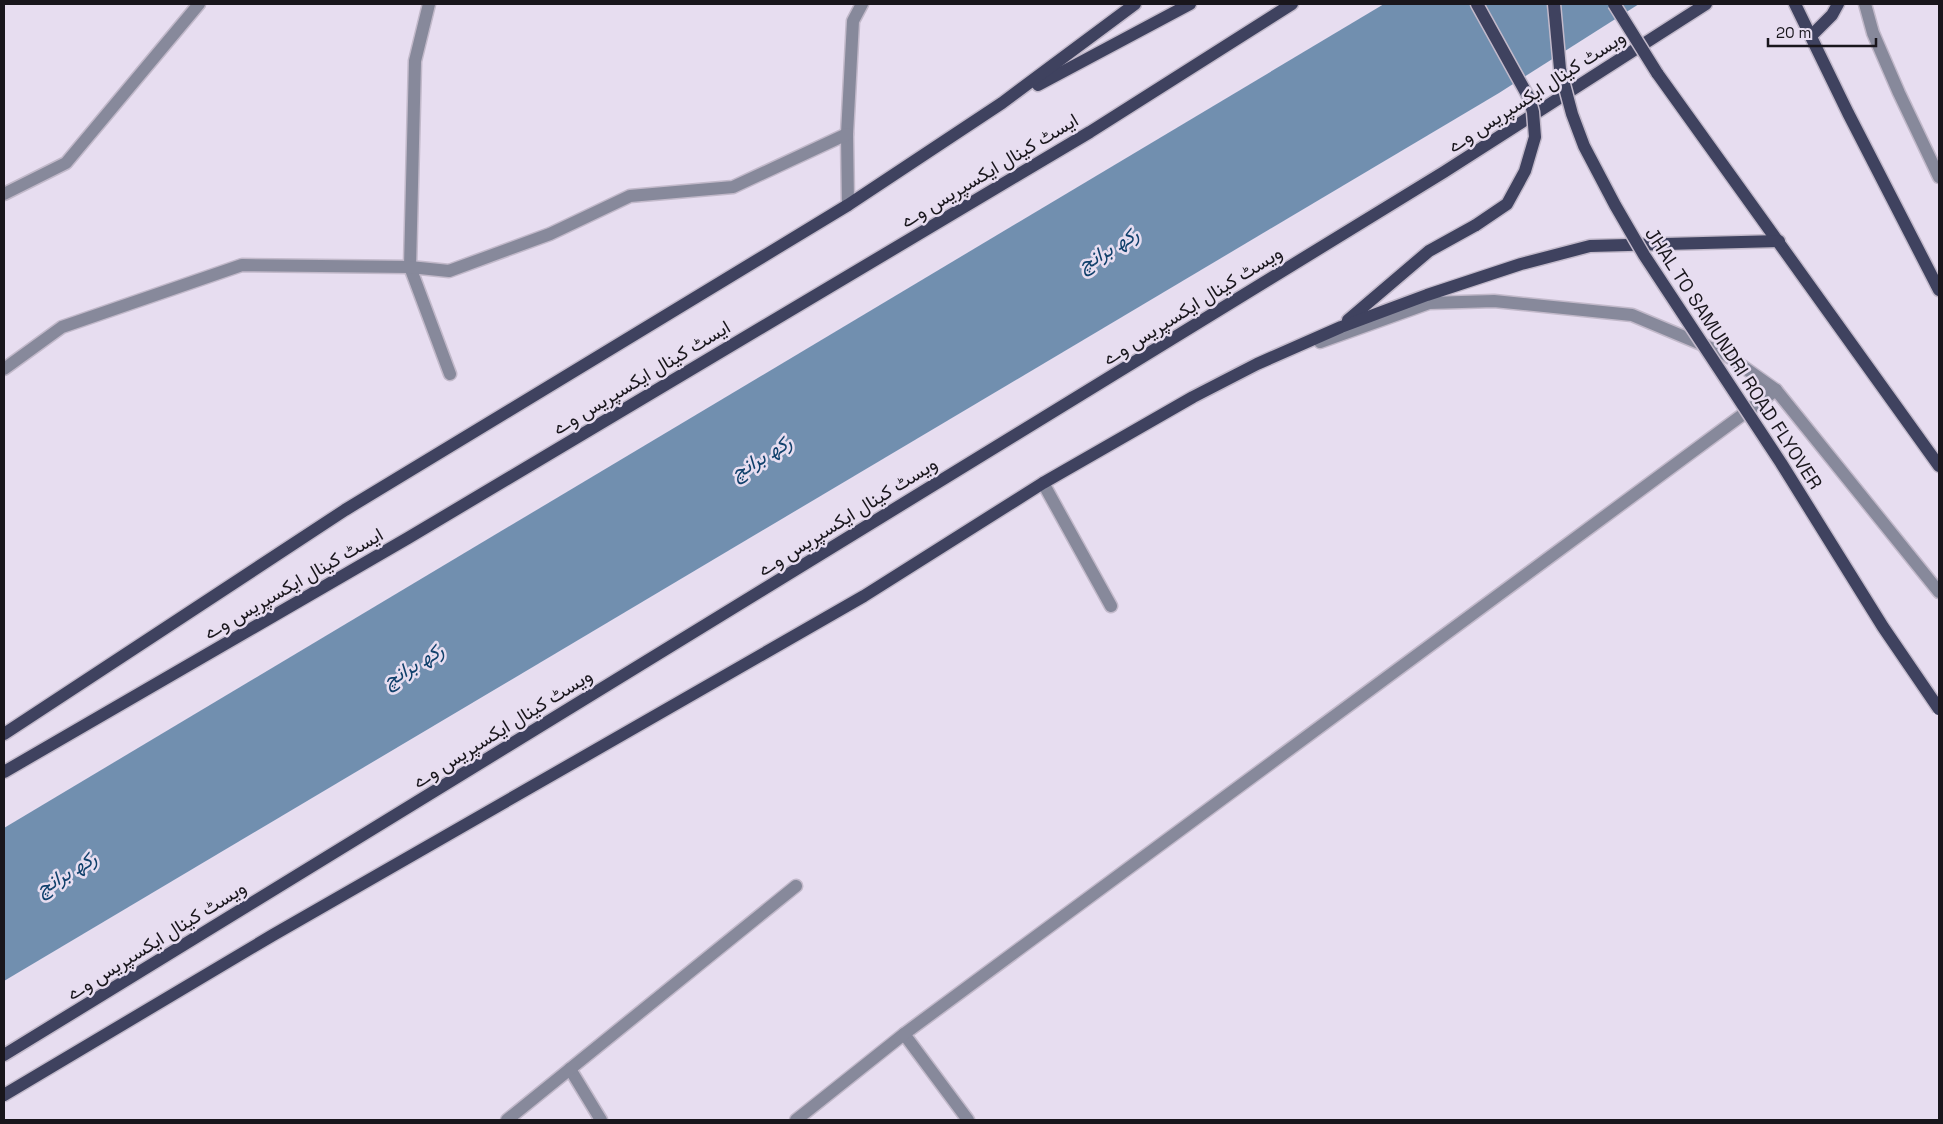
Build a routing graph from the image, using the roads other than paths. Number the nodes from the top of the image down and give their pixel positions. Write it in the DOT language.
graph roads {
  1 [pos="199,4"];
  2 [pos="429,4"];
  3 [pos="862,4"];
  4 [pos="1135,4"];
  5 [pos="1190,4"];
  6 [pos="1292,4"];
  7 [pos="1477,4"];
  8 [pos="1554,4"];
  9 [pos="1614,4"];
  10 [pos="1706,4"];
  11 [pos="1795,4"];
  12 [pos="1838,4"];
  13 [pos="1865,4"];
  14 [pos="1811,36"];
  15 [pos="1002,104"];
  16 [pos="847,134"];
  17 [pos="1939,178"];
  18 [pos="4,194"];
  19 [pos="848,205"];
  20 [pos="1779,241"];
  21 [pos="410,267"];
  22 [pos="1939,290"];
  23 [pos="1341,327"];
  24 [pos="1257,364"];
  25 [pos="4,369"];
  26 [pos="450,374"];
  27 [pos="1776,390"];
  28 [pos="1939,466"];
  29 [pos="1043,483"];
  30 [pos="1939,592"];
  31 [pos="1111,606"];
  32 [pos="1939,709"];
  33 [pos="4,734"];
  34 [pos="4,772"];
  35 [pos="796,886"];
  36 [pos="904,1034"];
  37 [pos="4,1055"];
  38 [pos="570,1069"];
  39 [pos="4,1095"];
  40 [pos="507,1120"];
  41 [pos="600,1120"];
  42 [pos="796,1120"];
  43 [pos="968,1120"];
  1 -- 18 [label="street"];
  2 -- 21 [label="street"];
  3 -- 16 [label="street"];
  4 -- 15 [label="main road"];
  5 -- 15 [label="main road"];
  6 -- 34 [label="main road, ایسٹ کینال ایکسپریس وے"];
  7 -- 23 [label="main road, bridge"];
  8 -- 32 [label="main road, JHAL TO SAMUNDRI ROAD FLYOVER, bridge"];
  9 -- 20 [label="main road, bridge"];
  10 -- 37 [label="main road, ویسٹ کینال ایکسپریس وے"];
  11 -- 14 [label="main road"];
  12 -- 14 [label="main road"];
  13 -- 17 [label="street"];
  14 -- 22 [label="main road"];
  15 -- 19 [label="main road"];
  16 -- 19 [label="street"];
  16 -- 21 [label="street"];
  19 -- 33 [label="main road"];
  20 -- 23 [label="main road"];
  20 -- 28 [label="main road"];
  21 -- 25 [label="street"];
  21 -- 26 [label="street"];
  23 -- 24 [label="main road"];
  24 -- 27 [label="street"];
  24 -- 29 [label="main road"];
  27 -- 30 [label="street"];
  27 -- 36 [label="street"];
  29 -- 31 [label="street"];
  29 -- 39 [label="main road"];
  35 -- 38 [label="street"];
  36 -- 42 [label="street"];
  36 -- 43 [label="street"];
  38 -- 40 [label="street"];
  38 -- 41 [label="street"];
}
